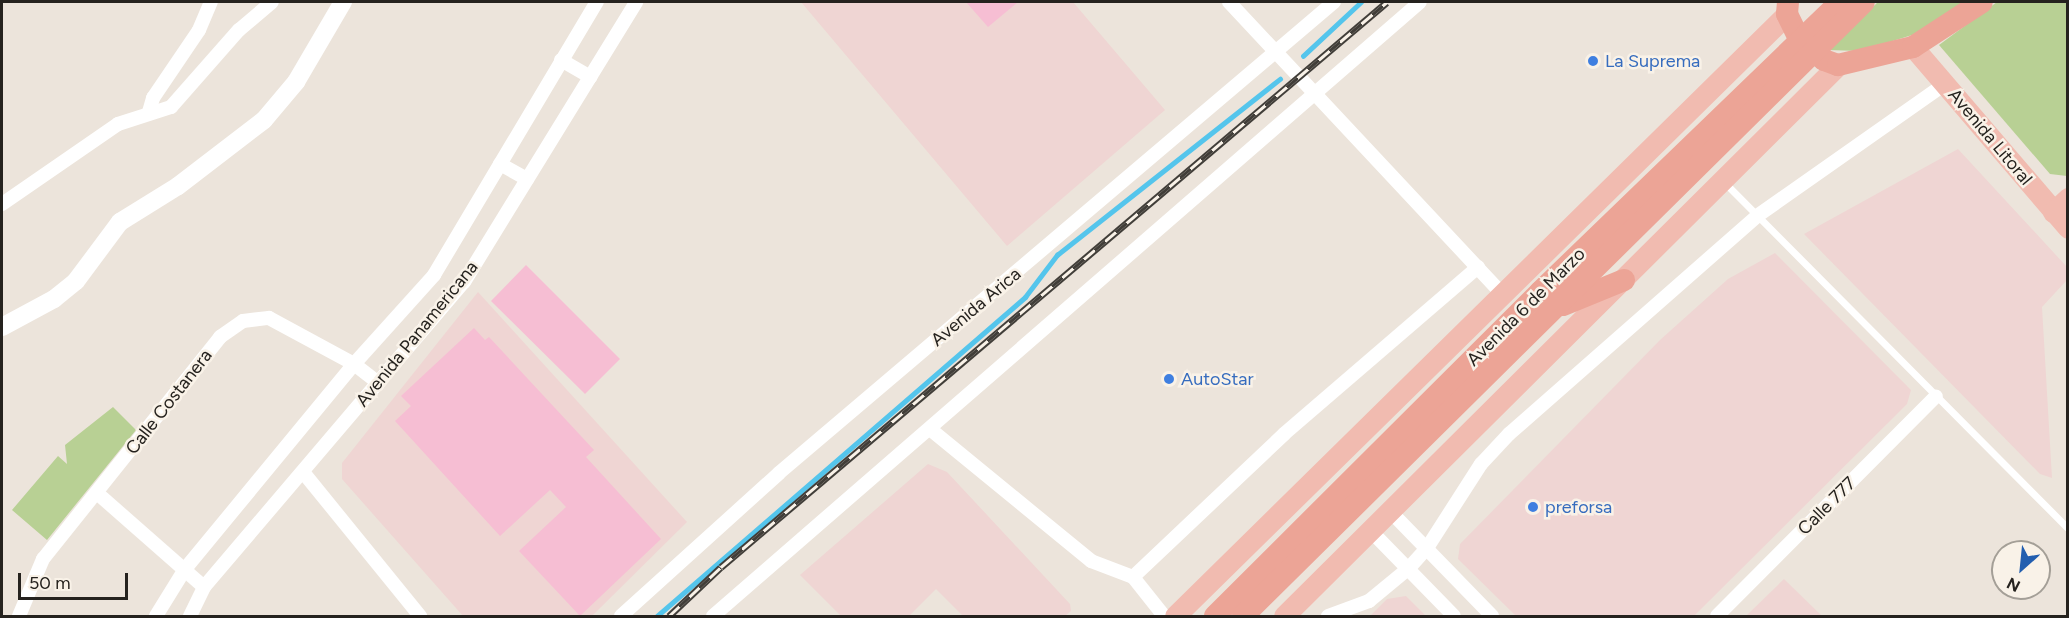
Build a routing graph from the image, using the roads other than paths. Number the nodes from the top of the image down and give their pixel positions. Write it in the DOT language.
graph roads {
  1 [pos="211,2"];
  2 [pos="272,2"];
  3 [pos="343,2"];
  4 [pos="597,2"];
  5 [pos="636,2"];
  6 [pos="1229,2"];
  7 [pos="1334,2"];
  8 [pos="1420,2"];
  9 [pos="1840,2"];
  10 [pos="1863,2"];
  11 [pos="1982,2"];
  12 [pos="1787,8"];
  13 [pos="1806,46"];
  14 [pos="1913,47"];
  15 [pos="1275,53"];
  16 [pos="561,60"];
  17 [pos="1838,65"];
  18 [pos="590,77"];
  19 [pos="1945,84"];
  20 [pos="1316,92"];
  21 [pos="148,112"];
  22 [pos="500,164"];
  23 [pos="527,179"];
  24 [pos="1722,180"];
  25 [pos="2,204"];
  26 [pos="2060,205"];
  27 [pos="1757,216"];
  28 [pos="2067,228"];
  29 [pos="1478,267"];
  30 [pos="434,274"];
  31 [pos="1624,280"];
  32 [pos="457,290"];
  33 [pos="1502,293"];
  34 [pos="1553,309"];
  35 [pos="2,327"];
  36 [pos="354,364"];
  37 [pos="378,383"];
  38 [pos="1936,396"];
  39 [pos="930,429"];
  40 [pos="303,471"];
  41 [pos="97,493"];
  42 [pos="1389,510"];
  43 [pos="2067,528"];
  44 [pos="1370,530"];
  45 [pos="1427,548"];
  46 [pos="1408,568"];
  47 [pos="184,569"];
  48 [pos="1133,577"];
  49 [pos="204,587"];
  50 [pos="19,616"];
  51 [pos="156,616"];
  52 [pos="190,616"];
  53 [pos="420,616"];
  54 [pos="621,616"];
  55 [pos="713,616"];
  56 [pos="1164,616"];
  57 [pos="1175,616"];
  58 [pos="1215,616"];
  59 [pos="1243,616"];
  60 [pos="1284,616"];
  61 [pos="1328,616"];
  62 [pos="1454,616"];
  63 [pos="1492,616"];
  64 [pos="1717,616"];
  1 -- 21 [label="street"];
  2 -- 21 [label="street"];
  3 -- 35 [label="main road"];
  4 -- 16 [label="street, Avenida Panamericana"];
  5 -- 18 [label="street, Avenida Panamericana"];
  6 -- 15 [label="street"];
  7 -- 15 [label="street, Avenida Arica"];
  8 -- 20 [label="street"];
  9 -- 13 [label="highway, Avenida 6 de Marzo"];
  10 -- 13 [label="highway, Avenida 6 de Marzo"];
  11 -- 14 [label="highway"];
  12 -- 13 [label="highway"];
  12 -- 33 [label="main road, Avenida 6 de Marzo"];
  13 -- 17 [label="highway"];
  13 -- 34 [label="highway, Avenida 6 de Marzo"];
  13 -- 58 [label="highway, Avenida 6 de Marzo"];
  14 -- 17 [label="highway"];
  14 -- 19 [label="main road, Avenida Litoral"];
  15 -- 20 [label="street"];
  15 -- 54 [label="street, Avenida Arica"];
  16 -- 18 [label="street"];
  16 -- 22 [label="street, Avenida Panamericana"];
  17 -- 24 [label="main road"];
  18 -- 23 [label="street, Avenida Panamericana"];
  19 -- 26 [label="main road, Avenida Litoral"];
  19 -- 27 [label="street"];
  20 -- 29 [label="street"];
  20 -- 39 [label="street"];
  21 -- 25 [label="street"];
  22 -- 23 [label="street"];
  22 -- 30 [label="street, Avenida Panamericana"];
  23 -- 32 [label="street, Avenida Panamericana"];
  24 -- 27 [label="lane"];
  24 -- 31 [label="main road"];
  26 -- 28 [label="main road, Avenida Litoral"];
  27 -- 38 [label="lane"];
  27 -- 45 [label="street"];
  29 -- 33 [label="street"];
  29 -- 48 [label="street"];
  30 -- 32 [label="street"];
  30 -- 36 [label="street, Avenida Panamericana"];
  31 -- 34 [label="highway"];
  31 -- 42 [label="main road"];
  32 -- 37 [label="street, Avenida Panamericana"];
  33 -- 57 [label="main road, Avenida 6 de Marzo"];
  34 -- 59 [label="highway, Avenida 6 de Marzo"];
  36 -- 37 [label="street, Calle Costanera"];
  36 -- 41 [label="street, Calle Costanera"];
  36 -- 47 [label="street, Avenida Panamericana"];
  37 -- 40 [label="street, Avenida Panamericana"];
  38 -- 43 [label="lane"];
  38 -- 64 [label="street, Calle 777"];
  39 -- 48 [label="street"];
  39 -- 55 [label="street"];
  40 -- 49 [label="street, Avenida Panamericana"];
  40 -- 53 [label="street"];
  41 -- 47 [label="street"];
  41 -- 50 [label="street, Calle Costanera"];
  42 -- 44 [label="main road"];
  42 -- 45 [label="street"];
  44 -- 46 [label="street"];
  44 -- 60 [label="main road"];
  45 -- 46 [label="street"];
  45 -- 63 [label="street"];
  46 -- 61 [label="street"];
  46 -- 62 [label="street"];
  47 -- 49 [label="street"];
  47 -- 51 [label="street, Avenida Panamericana"];
  48 -- 56 [label="street"];
  49 -- 52 [label="street, Avenida Panamericana"];
}
